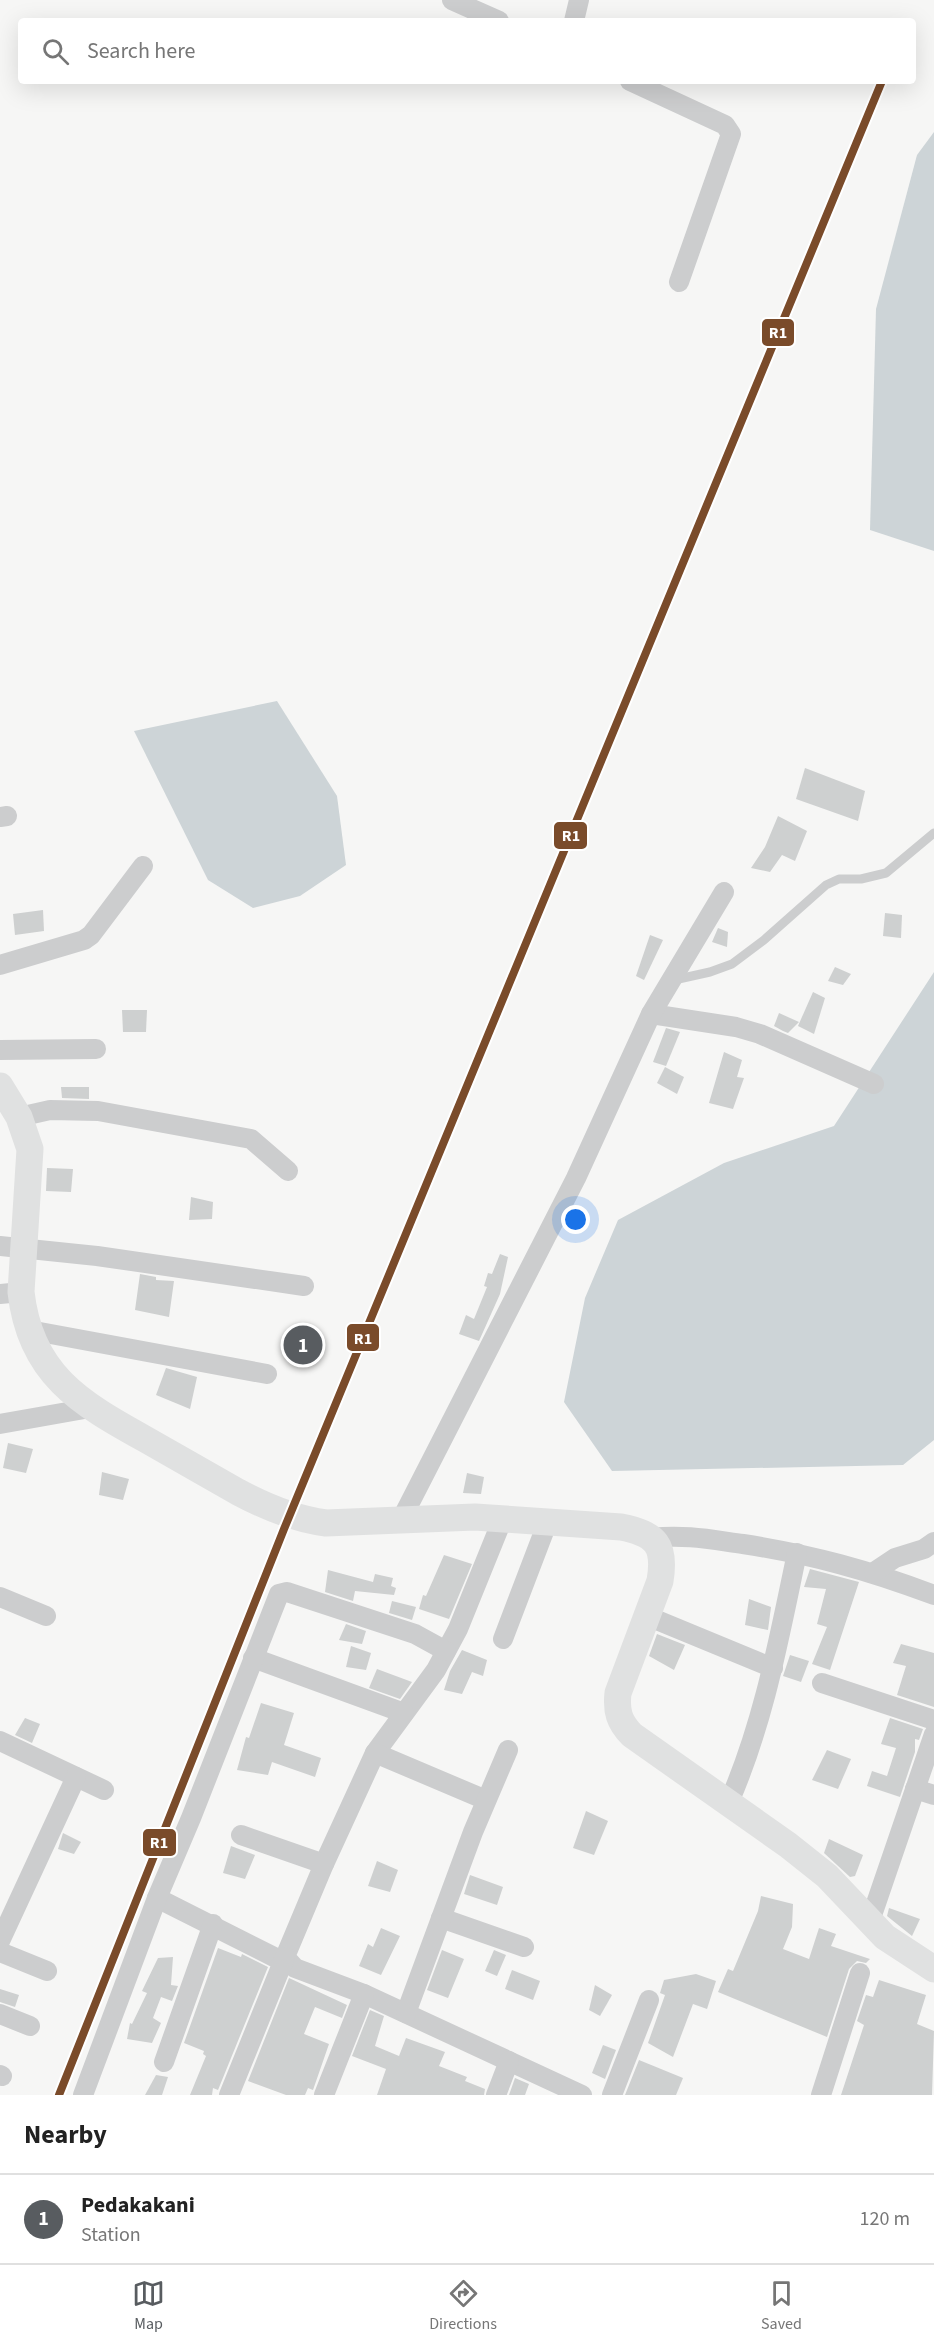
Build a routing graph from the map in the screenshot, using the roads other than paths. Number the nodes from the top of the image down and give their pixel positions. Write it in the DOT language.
graph roads {
  1 [pos="452,0"];
  2 [pos="579,0"];
  3 [pos="492,18"];
  4 [pos="575,18"];
  5 [pos="637,84"];
  6 [pos="679,282"];
  7 [pos="934,833"];
  8 [pos="143,866"];
  9 [pos="724,892"];
  10 [pos="0,965"];
  11 [pos="671,980"];
  12 [pos="651,1014"];
  13 [pos="96,1049"];
  14 [pos="0,1050"];
  15 [pos="873,1084"];
  16 [pos="0,1086"];
  17 [pos="19,1117"];
  18 [pos="288,1171"];
  19 [pos="12,1248"];
  20 [pos="304,1286"];
  21 [pos="11,1293"];
  22 [pos="29,1330"];
  23 [pos="267,1374"];
  24 [pos="90,1408"];
  25 [pos="0,1424"];
  26 [pos="504,1518"];
  27 [pos="401,1520"];
  28 [pos="548,1521"];
  29 [pos="652,1538"];
  30 [pos="934,1542"];
  31 [pos="797,1553"];
  32 [pos="874,1572"];
  33 [pos="934,1595"];
  34 [pos="0,1597"];
  35 [pos="46,1616"];
  36 [pos="647,1616"];
  37 [pos="503,1639"];
  38 [pos="446,1650"];
  39 [pos="253,1658"];
  40 [pos="773,1668"];
  41 [pos="822,1683"];
  42 [pos="404,1713"];
  43 [pos="934,1720"];
  44 [pos="934,1734"];
  45 [pos="0,1741"];
  46 [pos="508,1750"];
  47 [pos="375,1753"];
  48 [pos="76,1777"];
  49 [pos="104,1790"];
  50 [pos="925,1792"];
  51 [pos="486,1800"];
  52 [pos="729,1802"];
  53 [pos="241,1835"];
  54 [pos="324,1864"];
  55 [pos="157,1898"];
  56 [pos="441,1918"];
  57 [pos="870,1921"];
  58 [pos="213,1924"];
  59 [pos="0,1941"];
  60 [pos="524,1947"];
  61 [pos="0,1952"];
  62 [pos="284,1959"];
  63 [pos="934,1969"];
  64 [pos="47,1971"];
  65 [pos="860,1973"];
  66 [pos="364,1994"];
  67 [pos="649,2000"];
  68 [pos="406,2013"];
  69 [pos="0,2014"];
  70 [pos="30,2026"];
  71 [pos="509,2061"];
  72 [pos="164,2062"];
  73 [pos="82,2095"];
  74 [pos="230,2095"];
  75 [pos="324,2095"];
  76 [pos="496,2095"];
  77 [pos="582,2095"];
  78 [pos="612,2095"];
  79 [pos="821,2095"];
  1 -- 3 [label="street"];
  2 -- 4 [label="street"];
  5 -- 6 [label="street"];
  7 -- 11 [label="lane"];
  8 -- 10 [label="street"];
  9 -- 11 [label="street"];
  11 -- 12 [label="street"];
  12 -- 15 [label="street"];
  12 -- 27 [label="street"];
  13 -- 14 [label="street"];
  16 -- 17 [label="main road"];
  17 -- 18 [label="street"];
  17 -- 19 [label="main road"];
  19 -- 20 [label="street"];
  19 -- 21 [label="main road"];
  21 -- 22 [label="main road"];
  22 -- 23 [label="street"];
  22 -- 24 [label="main road"];
  24 -- 25 [label="street"];
  24 -- 27 [label="main road"];
  26 -- 27 [label="main road"];
  26 -- 28 [label="main road"];
  26 -- 38 [label="street"];
  28 -- 29 [label="main road"];
  28 -- 37 [label="street"];
  29 -- 31 [label="street"];
  29 -- 36 [label="main road"];
  30 -- 32 [label="street"];
  31 -- 32 [label="street"];
  31 -- 40 [label="street"];
  32 -- 33 [label="street"];
  34 -- 35 [label="street"];
  36 -- 40 [label="street"];
  36 -- 52 [label="main road"];
  38 -- 39 [label="street"];
  38 -- 42 [label="street"];
  39 -- 42 [label="street"];
  39 -- 55 [label="street"];
  40 -- 52 [label="street"];
  41 -- 43 [label="street"];
  42 -- 47 [label="street"];
  44 -- 50 [label="street"];
  45 -- 48 [label="street"];
  46 -- 51 [label="street"];
  47 -- 51 [label="street"];
  47 -- 54 [label="street"];
  48 -- 49 [label="street"];
  48 -- 59 [label="street"];
  50 -- 57 [label="street"];
  51 -- 56 [label="street"];
  52 -- 57 [label="main road"];
  53 -- 54 [label="street"];
  54 -- 62 [label="street"];
  55 -- 58 [label="street"];
  55 -- 73 [label="street"];
  56 -- 60 [label="street"];
  56 -- 68 [label="street"];
  57 -- 63 [label="main road"];
  58 -- 62 [label="street"];
  58 -- 72 [label="street"];
  61 -- 64 [label="street"];
  62 -- 66 [label="street"];
  62 -- 74 [label="street"];
  65 -- 79 [label="street"];
  66 -- 68 [label="street"];
  66 -- 75 [label="street"];
  67 -- 78 [label="street"];
  68 -- 71 [label="street"];
  69 -- 70 [label="street"];
  71 -- 76 [label="street"];
  71 -- 77 [label="street"];
}
